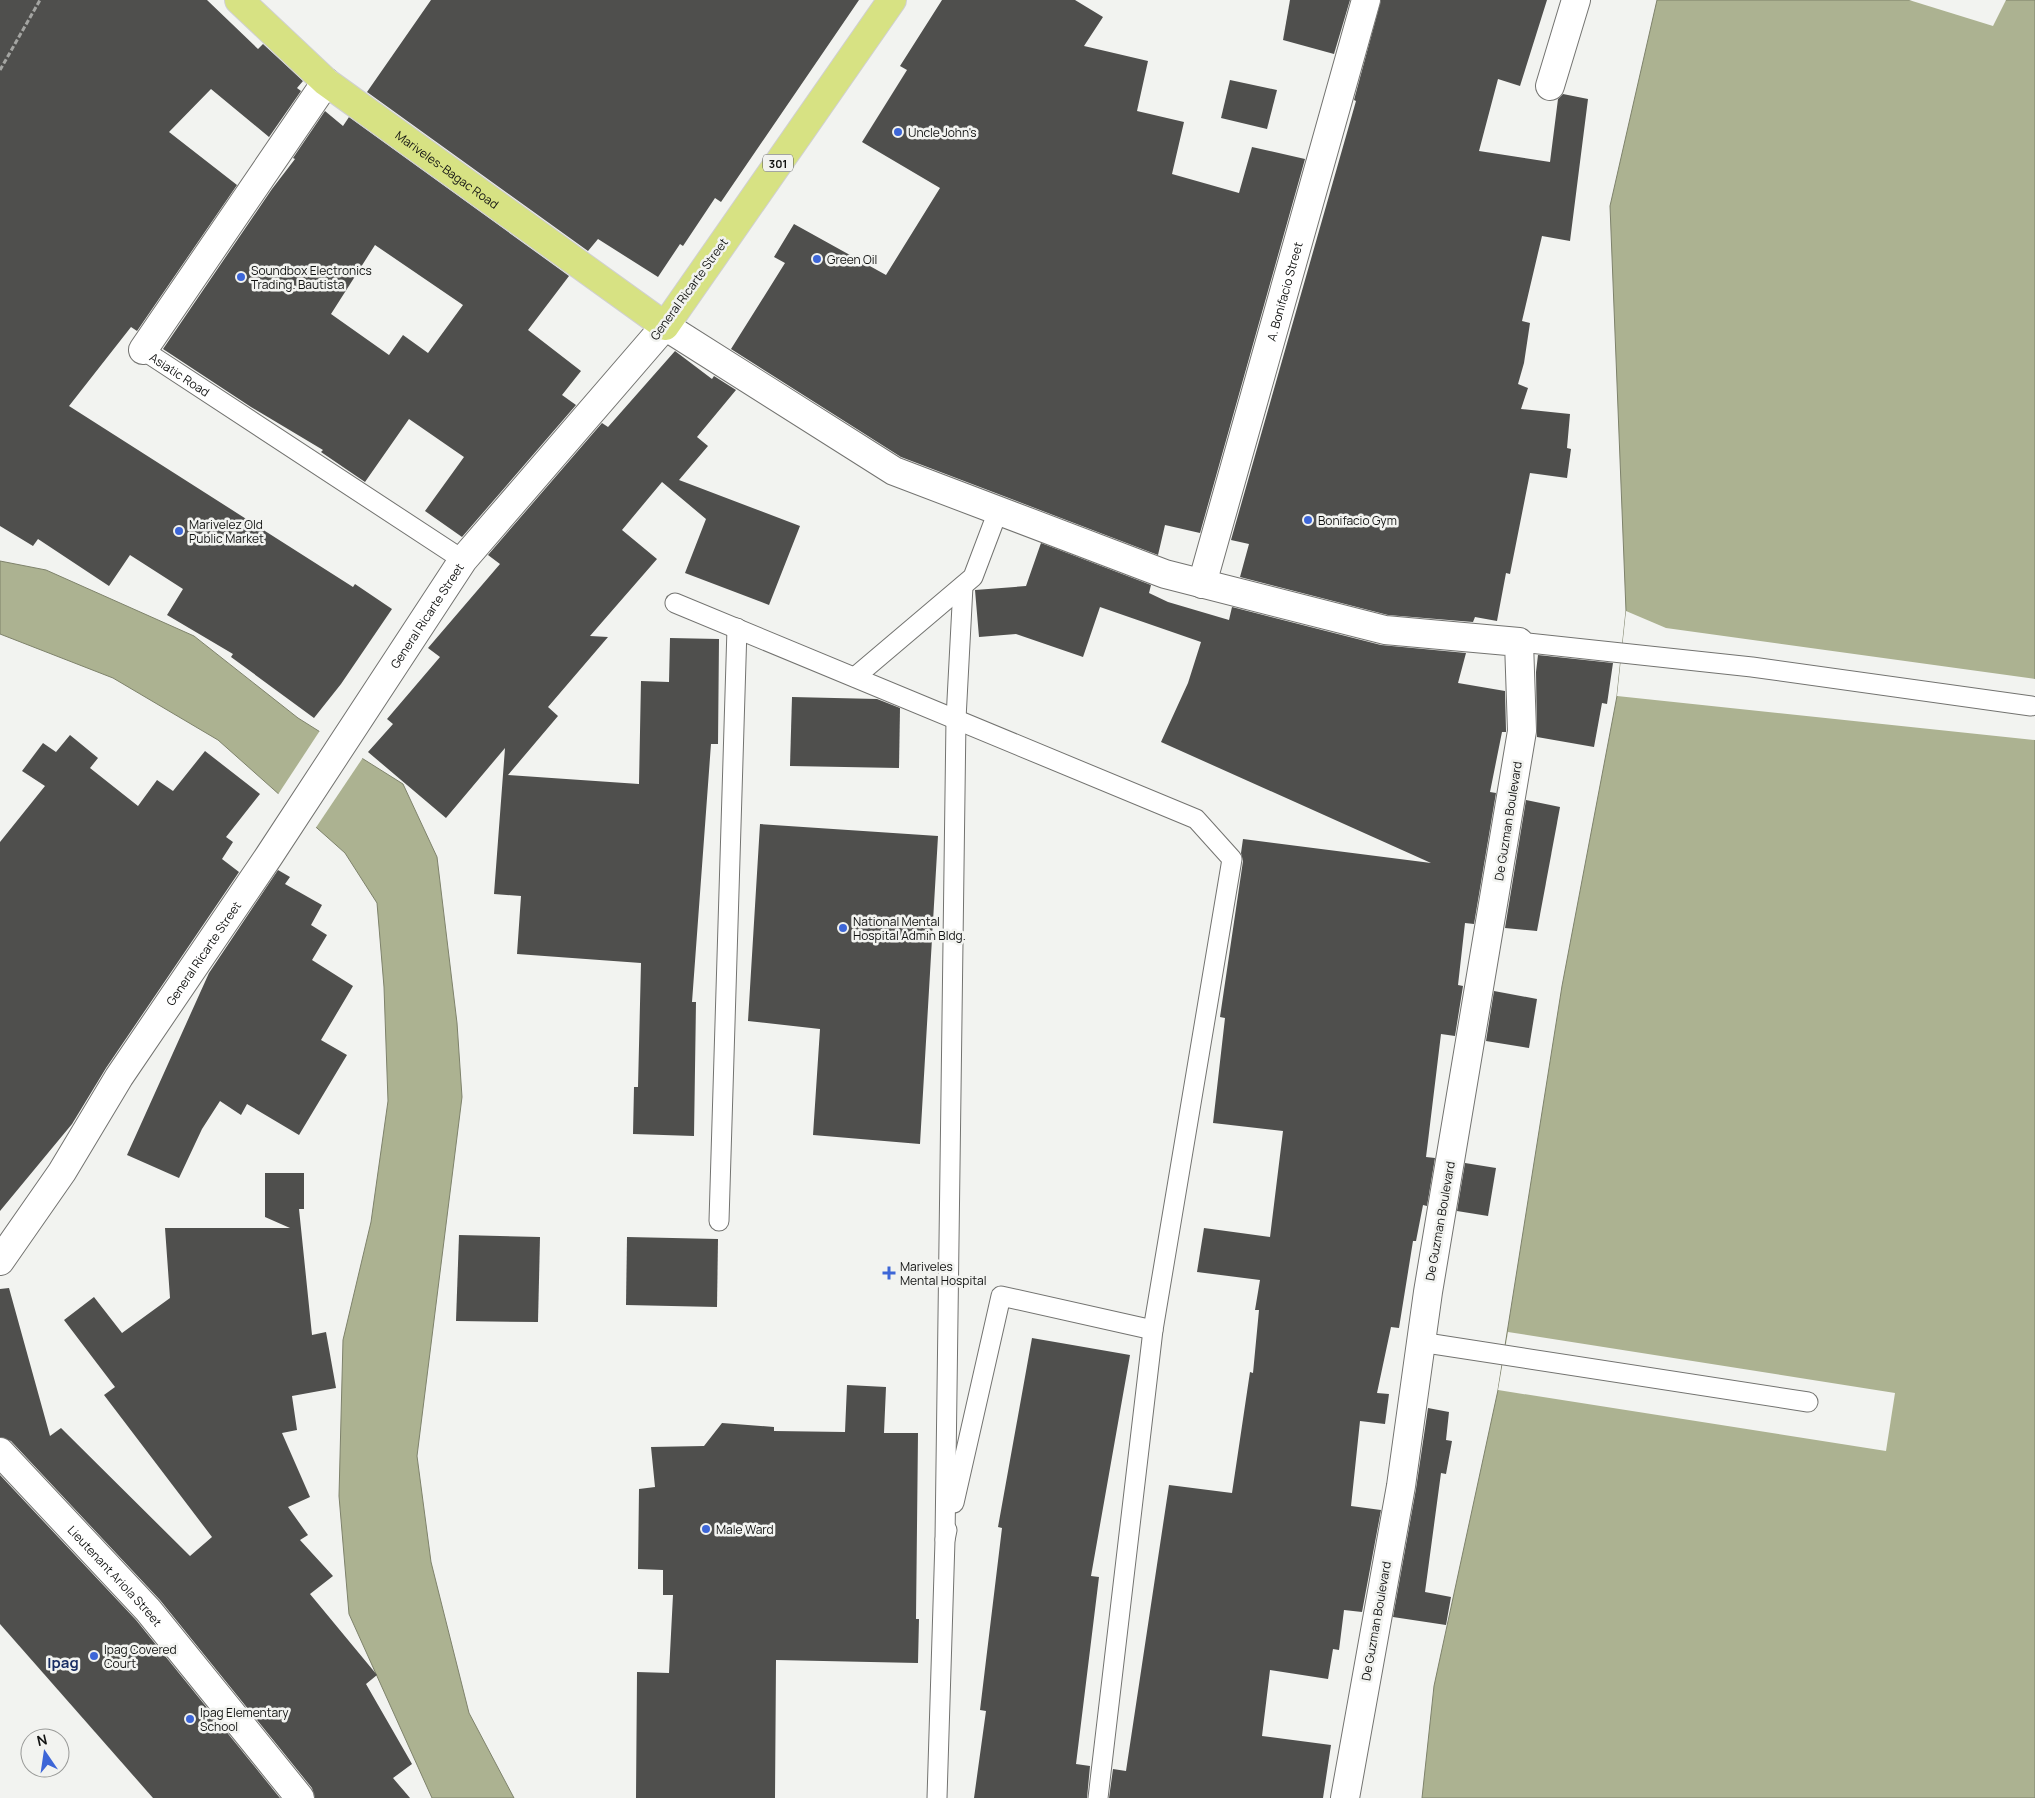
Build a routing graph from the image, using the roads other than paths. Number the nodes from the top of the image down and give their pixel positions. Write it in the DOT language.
graph roads {
  1 [pos="239,0"];
  2 [pos="892,0"];
  3 [pos="1366,0"];
  4 [pos="1576,0"];
  5 [pos="326,82"];
  6 [pos="1550,86"];
  7 [pos="664,326"];
  8 [pos="143,350"];
  9 [pos="998,511"];
  10 [pos="463,560"];
  11 [pos="1202,584"];
  12 [pos="962,586"];
  13 [pos="675,603"];
  14 [pos="737,628"];
  15 [pos="1519,642"];
  16 [pos="854,677"];
  17 [pos="2032,706"];
  18 [pos="956,719"];
  19 [pos="719,1221"];
  20 [pos="0,1261"];
  21 [pos="1153,1330"];
  22 [pos="1420,1342"];
  23 [pos="1808,1402"];
  24 [pos="0,1452"];
  25 [pos="945,1540"];
  26 [pos="300,1798"];
  27 [pos="937,1798"];
  28 [pos="1098,1798"];
  29 [pos="1345,1798"];
  1 -- 5 [label="main road, Mariveles-Bagac Road"];
  2 -- 7 [label="main road, General Ricarte Street / 301"];
  3 -- 11 [label="street, A. Bonifacio Street"];
  4 -- 6 [label="street"];
  5 -- 7 [label="main road, Mariveles-Bagac Road"];
  5 -- 8 [label="street, Asiatic Road"];
  7 -- 9 [label="street"];
  7 -- 10 [label="street, General Ricarte Street / 301"];
  8 -- 10 [label="lane, Asiatic Road"];
  9 -- 11 [label="street"];
  9 -- 12 [label="lane"];
  10 -- 20 [label="street, General Ricarte Street / 301"];
  11 -- 15 [label="street"];
  12 -- 16 [label="lane"];
  12 -- 18 [label="lane"];
  13 -- 14 [label="lane"];
  14 -- 16 [label="lane"];
  14 -- 19 [label="lane"];
  15 -- 17 [label="lane"];
  15 -- 22 [label="street, De Guzman Boulevard"];
  16 -- 18 [label="lane"];
  18 -- 21 [label="lane"];
  18 -- 25 [label="lane"];
  21 -- 25 [label="lane"];
  21 -- 28 [label="lane"];
  22 -- 23 [label="lane"];
  22 -- 29 [label="street, De Guzman Boulevard"];
  24 -- 26 [label="street, Lieutenant Ariola Street"];
  25 -- 27 [label="lane"];
}
